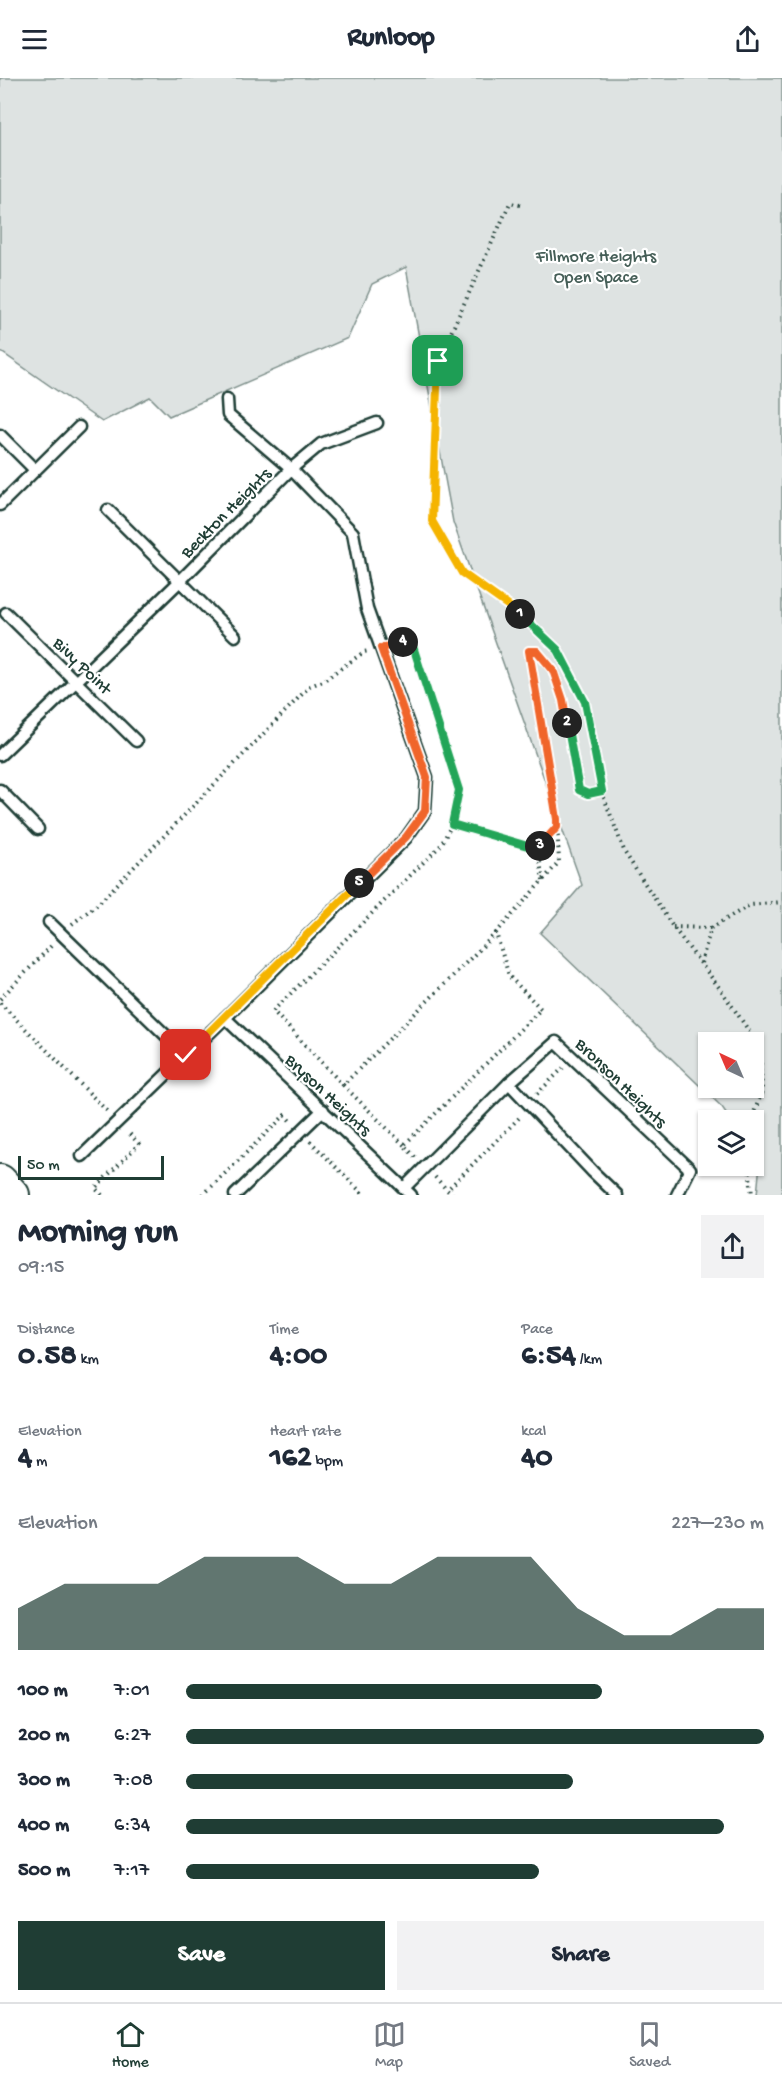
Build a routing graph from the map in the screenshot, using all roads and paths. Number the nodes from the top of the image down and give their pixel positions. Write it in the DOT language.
graph roads {
  1 [pos="520,205"];
  2 [pos="227,399"];
  3 [pos="377,423"];
  4 [pos="79,427"];
  5 [pos="0,435"];
  6 [pos="291,469"];
  7 [pos="35,470"];
  8 [pos="0,505"];
  9 [pos="108,510"];
  10 [pos="180,580"];
  11 [pos="6,613"];
  12 [pos="235,636"];
  13 [pos="381,648"];
  14 [pos="76,681"];
  15 [pos="136,741"];
  16 [pos="0,755"];
  17 [pos="0,790"];
  18 [pos="602,791"];
  19 [pos="452,824"];
  20 [pos="557,827"];
  21 [pos="38,829"];
  22 [pos="538,849"];
  23 [pos="544,882"];
  24 [pos="782,902"];
  25 [pos="49,922"];
  26 [pos="673,927"];
  27 [pos="711,928"];
  28 [pos="496,933"];
  29 [pos="61,935"];
  30 [pos="701,964"];
  31 [pos="0,1001"];
  32 [pos="225,1018"];
  33 [pos="186,1055"];
  34 [pos="574,1059"];
  35 [pos="509,1083"];
  36 [pos="343,1085"];
  37 [pos="529,1105"];
  38 [pos="322,1110"];
  39 [pos="755,1110"];
  40 [pos="117,1122"];
  41 [pos="404,1145"];
  42 [pos="82,1156"];
  43 [pos="425,1167"];
  44 [pos="750,1176"];
  45 [pos="0,1181"];
  46 [pos="447,1190"];
  47 [pos="408,1191"];
  48 [pos="13,1195"];
  49 [pos="102,1195"];
  50 [pos="235,1195"];
  51 [pos="453,1195"];
  52 [pos="618,1195"];
  53 [pos="677,1195"];
  54 [pos="752,1195"];
  1 -- 18 [label="path"];
  2 -- 6 [label="lane"];
  3 -- 6 [label="lane"];
  4 -- 7 [label="lane"];
  5 -- 7 [label="lane"];
  6 -- 10 [label="lane, Beckton Heights"];
  6 -- 13 [label="lane, Beckton Heights"];
  7 -- 8 [label="lane"];
  9 -- 10 [label="lane"];
  10 -- 12 [label="lane"];
  10 -- 14 [label="lane, Beckton Heights"];
  11 -- 14 [label="lane, Bivy Point"];
  13 -- 19 [label="path"];
  13 -- 29 [label="path"];
  13 -- 32 [label="lane, Beckton Heights"];
  14 -- 15 [label="lane, Bivy Point"];
  14 -- 16 [label="lane, Beckton Heights"];
  17 -- 21 [label="lane"];
  18 -- 20 [label="path"];
  18 -- 26 [label="path"];
  19 -- 22 [label="path"];
  19 -- 36 [label="path"];
  20 -- 22 [label="path"];
  20 -- 23 [label="path"];
  22 -- 23 [label="path"];
  23 -- 28 [label="path"];
  24 -- 27 [label="path"];
  25 -- 29 [label="lane"];
  26 -- 27 [label="path"];
  26 -- 30 [label="path"];
  27 -- 30 [label="path"];
  28 -- 36 [label="path"];
  28 -- 41 [label="path"];
  29 -- 31 [label="path"];
  29 -- 33 [label="lane"];
  30 -- 39 [label="path"];
  31 -- 40 [label="path"];
  32 -- 33 [label="lane, Beckton Heights"];
  32 -- 38 [label="lane, Bryson Heights"];
  33 -- 40 [label="lane, Beckton Heights"];
  34 -- 35 [label="lane, Bronson Heights"];
  34 -- 37 [label="path"];
  34 -- 53 [label="lane, Bronson Heights"];
  35 -- 37 [label="lane"];
  35 -- 43 [label="lane, Bronson Heights"];
  36 -- 41 [label="path"];
  37 -- 46 [label="path"];
  37 -- 52 [label="lane"];
  38 -- 47 [label="lane, Bryson Heights"];
  38 -- 50 [label="lane"];
  40 -- 42 [label="lane, Beckton Heights"];
  40 -- 49 [label="path"];
  41 -- 43 [label="path"];
  43 -- 46 [label="path"];
  43 -- 47 [label="lane, Bronson Heights"];
  44 -- 54 [label="path"];
  45 -- 48 [label="main road"];
  46 -- 51 [label="path"];
}
